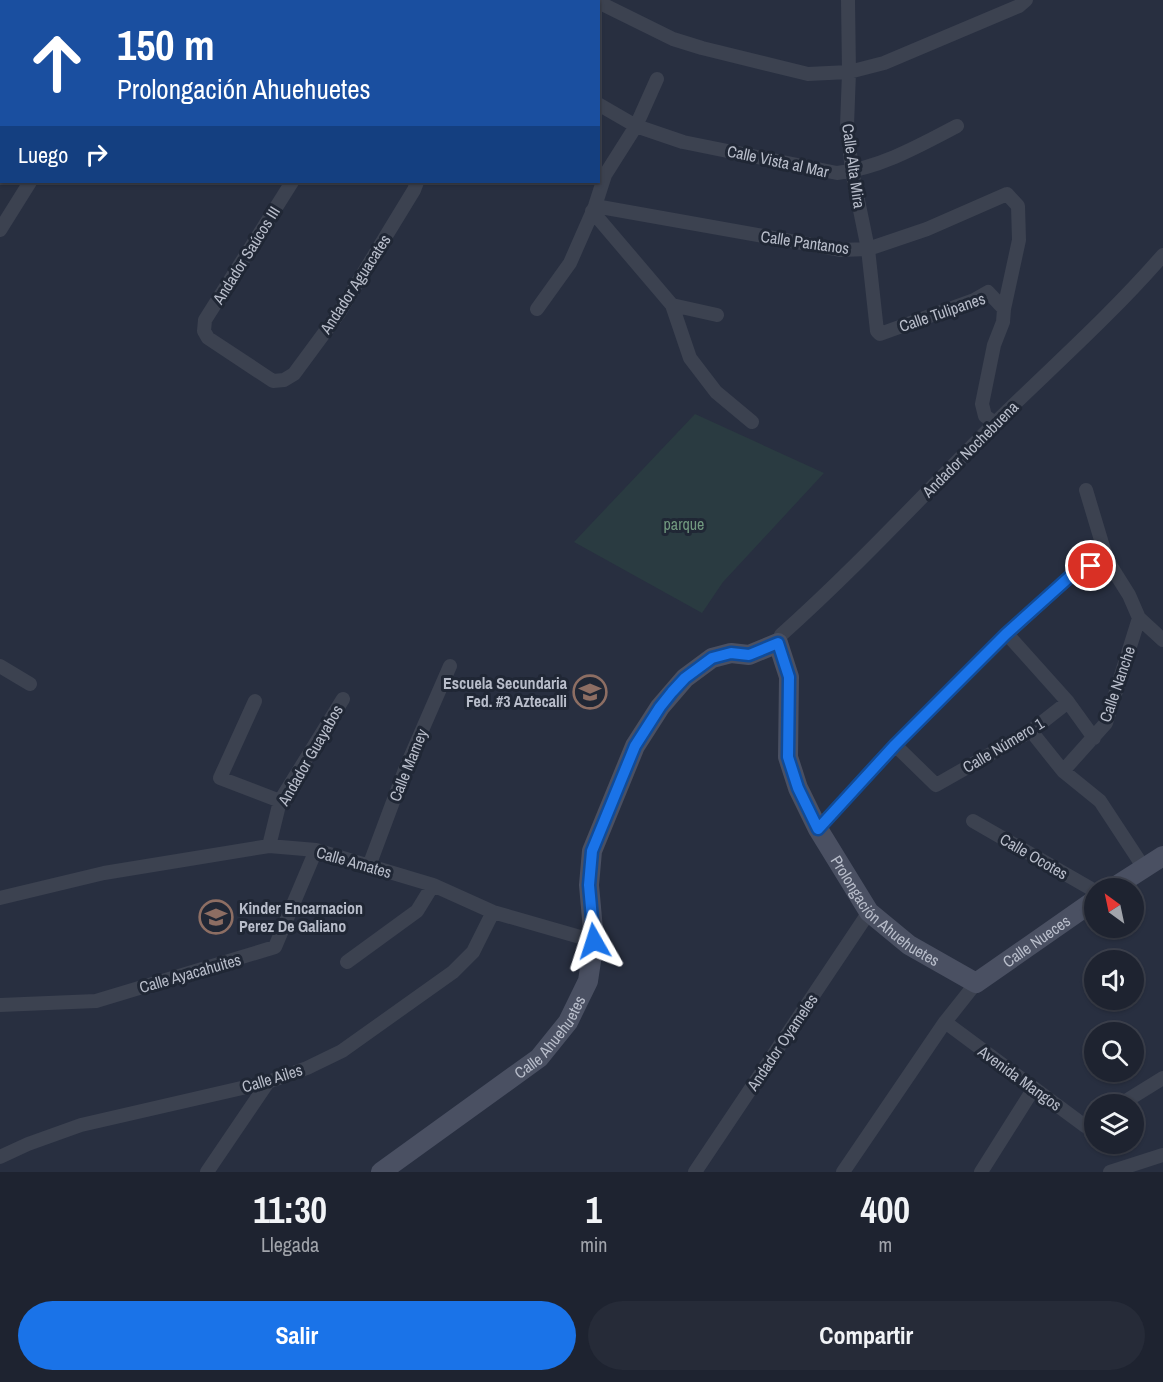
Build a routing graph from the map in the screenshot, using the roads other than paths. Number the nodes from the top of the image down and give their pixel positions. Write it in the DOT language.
graph roads {
  1 [pos="848,0"];
  2 [pos="1026,0"];
  3 [pos="600,3"];
  4 [pos="849,72"];
  5 [pos="657,79"];
  6 [pos="600,105"];
  7 [pos="636,126"];
  8 [pos="957,126"];
  9 [pos="852,171"];
  10 [pos="29,183"];
  11 [pos="291,183"];
  12 [pos="417,183"];
  13 [pos="593,208"];
  14 [pos="0,230"];
  15 [pos="868,249"];
  16 [pos="1163,255"];
  17 [pos="672,305"];
  18 [pos="537,309"];
  19 [pos="1004,309"];
  20 [pos="717,315"];
  21 [pos="877,331"];
  22 [pos="284,380"];
  23 [pos="752,422"];
  24 [pos="995,423"];
  25 [pos="1086,490"];
  26 [pos="1107,560"];
  27 [pos="1139,618"];
  28 [pos="1006,634"];
  29 [pos="1163,640"];
  30 [pos="778,643"];
  31 [pos="0,666"];
  32 [pos="450,666"];
  33 [pos="30,684"];
  34 [pos="343,699"];
  35 [pos="255,701"];
  36 [pos="1068,702"];
  37 [pos="1031,732"];
  38 [pos="1094,738"];
  39 [pos="895,745"];
  40 [pos="1063,771"];
  41 [pos="280,801"];
  42 [pos="973,820"];
  43 [pos="818,829"];
  44 [pos="269,846"];
  45 [pos="316,850"];
  46 [pos="1163,856"];
  47 [pos="369,866"];
  48 [pos="1144,868"];
  49 [pos="1128,878"];
  50 [pos="433,885"];
  51 [pos="1084,885"];
  52 [pos="0,898"];
  53 [pos="1084,908"];
  54 [pos="493,912"];
  55 [pos="869,912"];
  56 [pos="594,941"];
  57 [pos="347,962"];
  58 [pos="976,982"];
  59 [pos="0,1005"];
  60 [pos="945,1022"];
  61 [pos="1163,1078"];
  62 [pos="268,1082"];
  63 [pos="1034,1088"];
  64 [pos="1137,1094"];
  65 [pos="1084,1125"];
  66 [pos="1163,1155"];
  67 [pos="0,1157"];
  68 [pos="207,1172"];
  69 [pos="381,1172"];
  70 [pos="695,1172"];
  71 [pos="843,1172"];
  72 [pos="981,1172"];
  73 [pos="1110,1172"];
  1 -- 4 [label="street, Calle Alta Mira"];
  2 -- 4 [label="street"];
  3 -- 4 [label="street"];
  4 -- 9 [label="street, Calle Alta Mira"];
  5 -- 7 [label="street"];
  6 -- 7 [label="street, Calle Vista al Mar"];
  7 -- 9 [label="street, Calle Vista al Mar"];
  7 -- 13 [label="street"];
  8 -- 9 [label="street, Calle Vista al Mar"];
  9 -- 15 [label="street, Calle Alta Mira"];
  10 -- 14 [label="street"];
  11 -- 22 [label="street, Andador Saúcos III"];
  12 -- 22 [label="street, Andador Aguacates"];
  13 -- 15 [label="street, Calle Pantanos"];
  13 -- 17 [label="street"];
  13 -- 18 [label="street"];
  15 -- 19 [label="street, Calle Pantanos"];
  15 -- 21 [label="street, Calle Alta Mira"];
  16 -- 24 [label="street, Andador Nochebuena"];
  17 -- 20 [label="street"];
  17 -- 23 [label="street"];
  19 -- 21 [label="street, Calle Tulipanes"];
  19 -- 24 [label="street"];
  24 -- 30 [label="street, Andador Nochebuena"];
  25 -- 26 [label="street"];
  26 -- 27 [label="street"];
  26 -- 28 [label="street"];
  27 -- 29 [label="street"];
  27 -- 38 [label="street, Calle Nanche"];
  28 -- 36 [label="street"];
  28 -- 39 [label="street"];
  30 -- 43 [label="main road, Prolongación Ahuehuetes"];
  30 -- 56 [label="main road, Calle Ahuehuetes"];
  31 -- 33 [label="street"];
  32 -- 47 [label="street, Calle Mamey"];
  34 -- 41 [label="street, Andador Guayabos"];
  35 -- 41 [label="street"];
  36 -- 37 [label="street, Calle Número 1"];
  36 -- 38 [label="street"];
  37 -- 39 [label="street, Calle Número 1"];
  37 -- 40 [label="street"];
  38 -- 40 [label="street, Calle Nanche"];
  39 -- 43 [label="street"];
  40 -- 48 [label="street"];
  41 -- 44 [label="street, Andador Guayabos"];
  42 -- 51 [label="street, Calle Ocotes"];
  43 -- 55 [label="main road, Prolongación Ahuehuetes"];
  44 -- 45 [label="street, Calle Amates"];
  44 -- 52 [label="street, Calle Amates"];
  45 -- 47 [label="street, Calle Amates"];
  45 -- 59 [label="street, Calle Ayacahuites"];
  46 -- 48 [label="main road"];
  47 -- 50 [label="street, Calle Amates"];
  48 -- 49 [label="main road"];
  50 -- 54 [label="street, Calle Amates"];
  50 -- 57 [label="street"];
  53 -- 58 [label="main road, Calle Nueces"];
  54 -- 56 [label="street, Calle Amates"];
  54 -- 62 [label="street, Calle Ailes"];
  55 -- 58 [label="main road, Prolongación Ahuehuetes"];
  55 -- 70 [label="street, Andador Oyameles"];
  56 -- 69 [label="main road, Calle Ahuehuetes"];
  58 -- 60 [label="street"];
  60 -- 63 [label="street, Avenida Mangos"];
  60 -- 71 [label="street"];
  61 -- 64 [label="street"];
  62 -- 67 [label="street, Calle Ailes"];
  62 -- 68 [label="street"];
  63 -- 65 [label="street, Avenida Mangos"];
  63 -- 72 [label="street"];
  66 -- 73 [label="street"];
}
